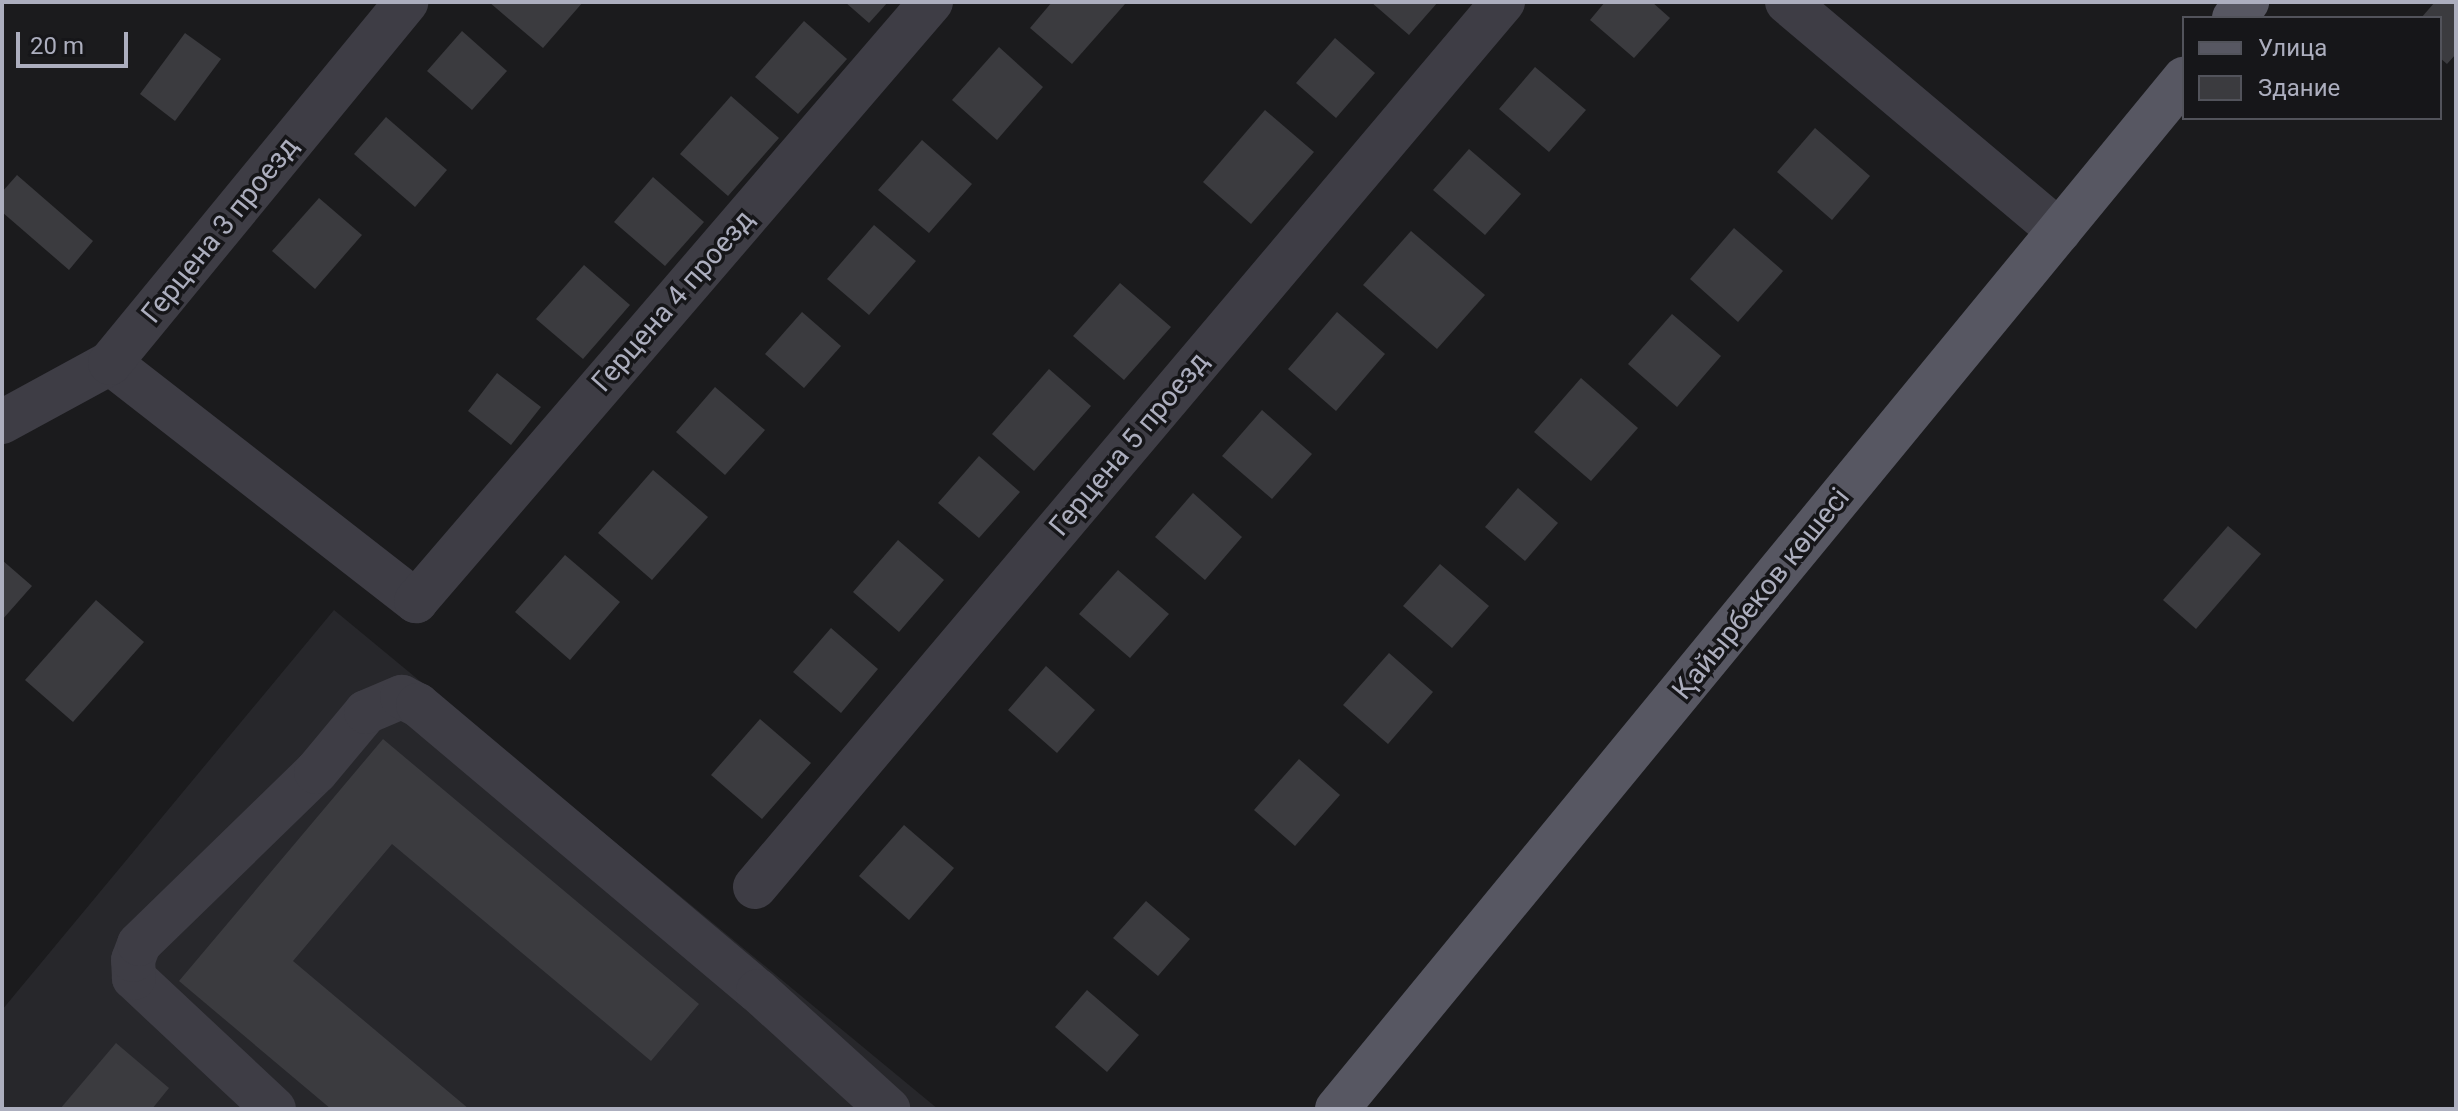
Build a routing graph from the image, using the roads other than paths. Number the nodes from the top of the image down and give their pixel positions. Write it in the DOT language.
graph roads {
  1 [pos="407,2"];
  2 [pos="931,2"];
  3 [pos="1503,2"];
  4 [pos="1787,2"];
  5 [pos="2182,81"];
  6 [pos="2059,231"];
  7 [pos="110,363"];
  8 [pos="2,422"];
  9 [pos="755,887"];
  10 [pos="274,1109"];
  11 [pos="888,1109"];
  12 [pos="1337,1109"];
  1 -- 7 [label="street, Герцена 3 проезд"];
  2 -- 7 [label="street, Герцена 4 проезд"];
  3 -- 9 [label="street, Герцена 5 проезд"];
  4 -- 6 [label="street"];
  5 -- 6 [label="main road, Қайырбеков көшесі"];
  6 -- 12 [label="main road, Қайырбеков көшесі"];
  7 -- 8 [label="street, Герцена 3 проезд"];
  10 -- 11 [label="street"];
}
